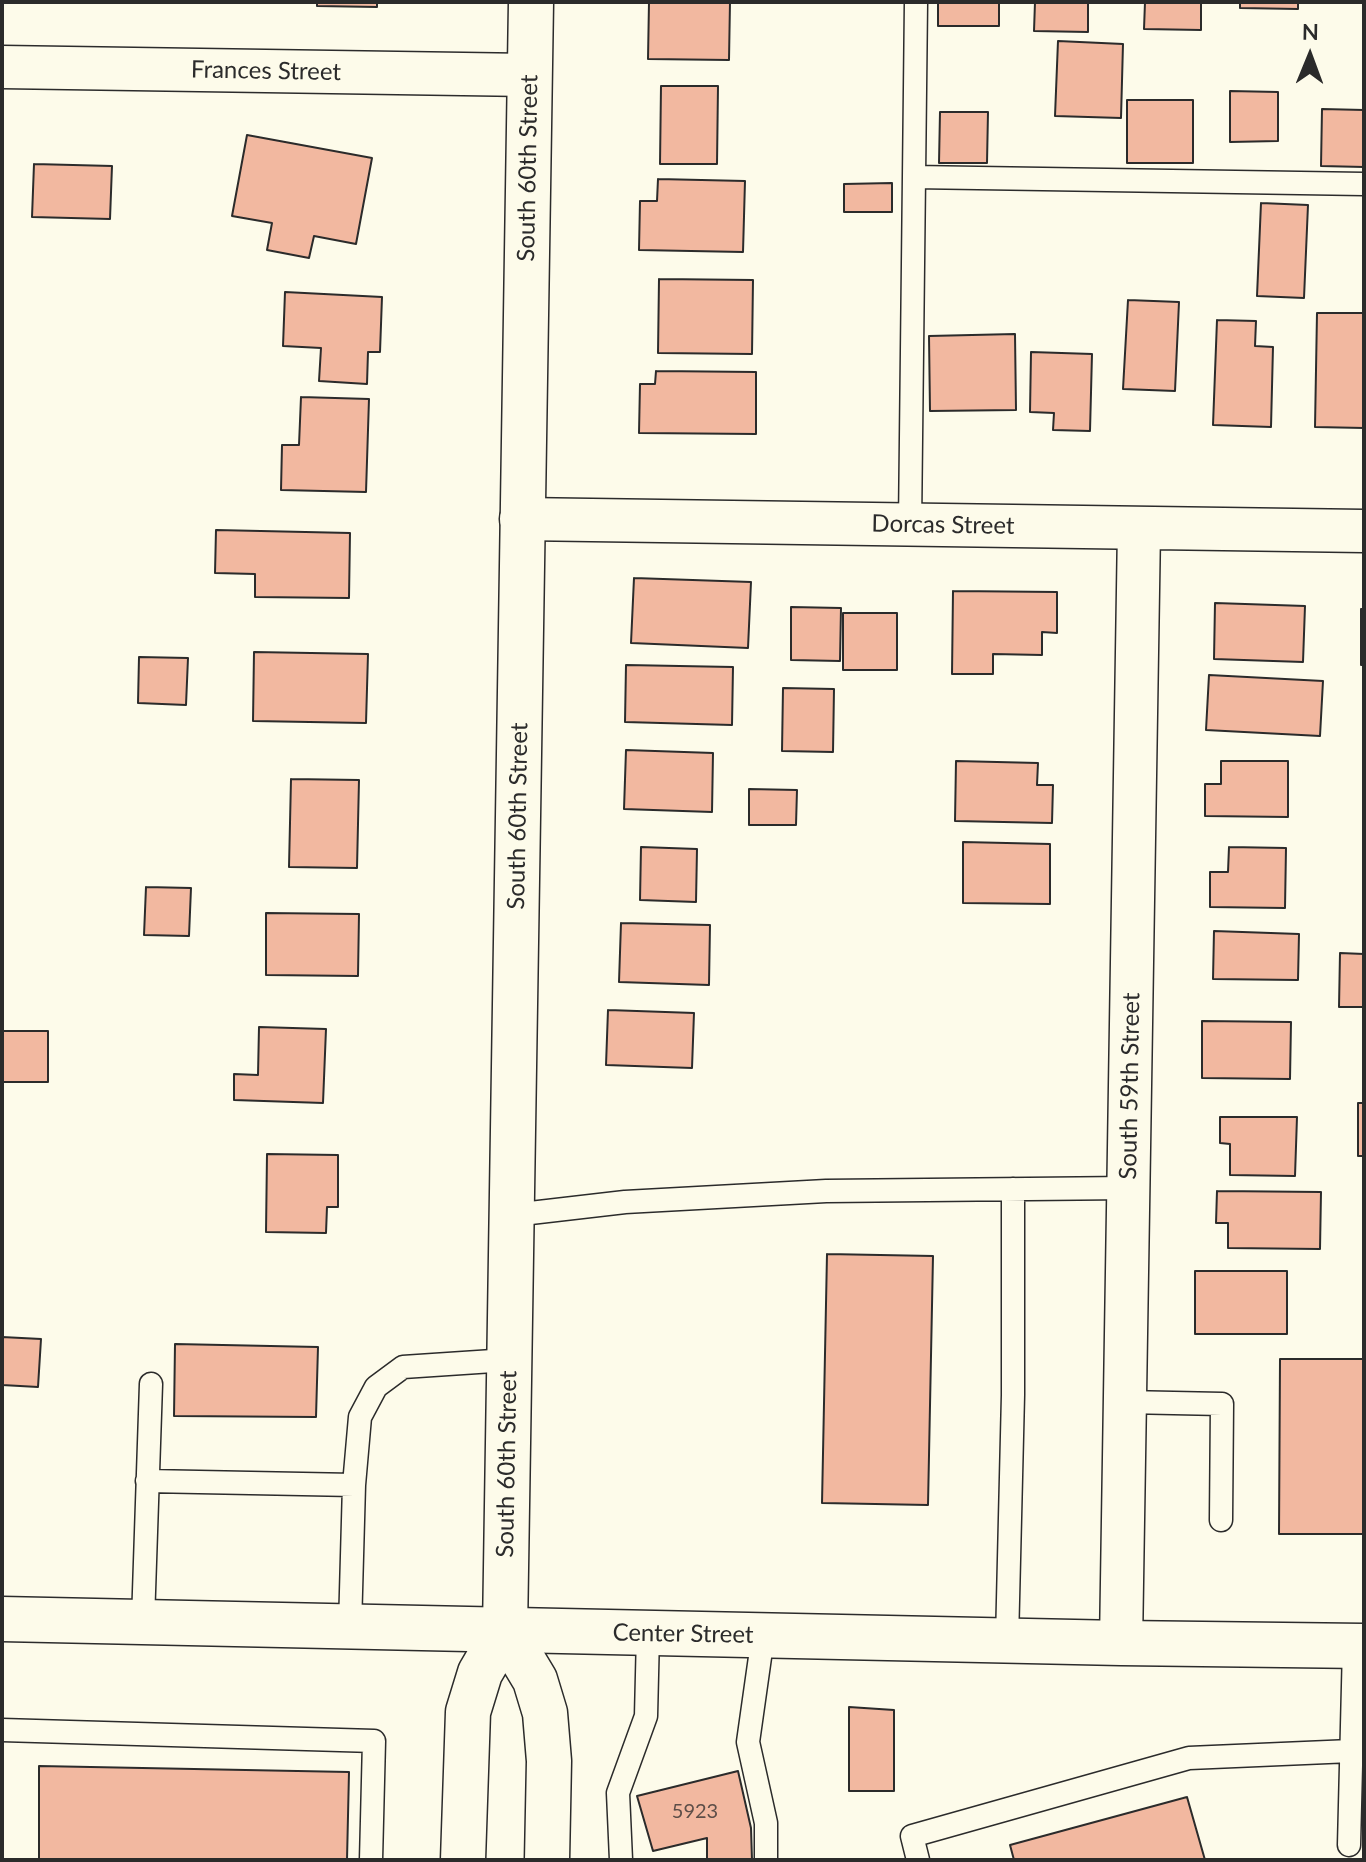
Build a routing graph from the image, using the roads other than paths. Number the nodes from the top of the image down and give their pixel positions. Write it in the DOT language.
graph roads {
  1 [pos="531,2"];
  2 [pos="916,2"];
  3 [pos="2,67"];
  4 [pos="529,75"];
  5 [pos="914,177"];
  6 [pos="1364,184"];
  7 [pos="521,519"];
  8 [pos="910,525"];
  9 [pos="1139,528"];
  10 [pos="1364,531"];
  11 [pos="1129,1188"];
  12 [pos="1013,1189"];
  13 [pos="513,1215"];
  14 [pos="508,1360"];
  15 [pos="151,1384"];
  16 [pos="1125,1402"];
  17 [pos="147,1481"];
  18 [pos="354,1485"];
  19 [pos="1221,1520"];
  20 [pos="2,1619"];
  21 [pos="143,1621"];
  22 [pos="350,1627"];
  23 [pos="505,1630"];
  24 [pos="648,1634"];
  25 [pos="763,1636"];
  26 [pos="1007,1641"];
  27 [pos="1121,1643"];
  28 [pos="1359,1646"];
  29 [pos="2,1730"];
  30 [pos="1351,1751"];
  31 [pos="1349,1845"];
  32 [pos="371,1860"];
  33 [pos="463,1860"];
  34 [pos="547,1860"];
  35 [pos="621,1860"];
  36 [pos="766,1860"];
  37 [pos="918,1860"];
  1 -- 4 [label="main road, South 60th Street"];
  2 -- 5 [label="lane"];
  3 -- 4 [label="street, Frances Street"];
  4 -- 7 [label="main road, South 60th Street"];
  5 -- 6 [label="lane"];
  5 -- 8 [label="lane"];
  7 -- 8 [label="street, Dorcas Street"];
  7 -- 13 [label="main road, South 60th Street"];
  8 -- 9 [label="street, Dorcas Street"];
  9 -- 10 [label="street, Dorcas Street"];
  9 -- 11 [label="street, South 59th Street"];
  11 -- 12 [label="lane"];
  11 -- 16 [label="street, South 59th Street"];
  12 -- 13 [label="lane"];
  12 -- 26 [label="lane"];
  13 -- 14 [label="main road, South 60th Street"];
  14 -- 18 [label="lane"];
  14 -- 23 [label="main road, South 60th Street"];
  15 -- 17 [label="lane"];
  16 -- 19 [label="lane"];
  16 -- 27 [label="street, South 59th Street"];
  17 -- 18 [label="lane"];
  17 -- 21 [label="lane"];
  18 -- 22 [label="lane"];
  20 -- 21 [label="main road, Center Street"];
  21 -- 22 [label="main road, Center Street"];
  22 -- 23 [label="main road, Center Street"];
  23 -- 24 [label="main road, Center Street"];
  23 -- 33 [label="main road, South 60th Street"];
  23 -- 34 [label="main road"];
  24 -- 25 [label="main road, Center Street"];
  24 -- 35 [label="lane"];
  25 -- 26 [label="main road, Center Street"];
  25 -- 36 [label="lane"];
  26 -- 27 [label="main road, Center Street"];
  27 -- 28 [label="main road, Center Street"];
  28 -- 30 [label="lane"];
  29 -- 32 [label="lane"];
  30 -- 31 [label="lane"];
  30 -- 37 [label="lane"];
}
